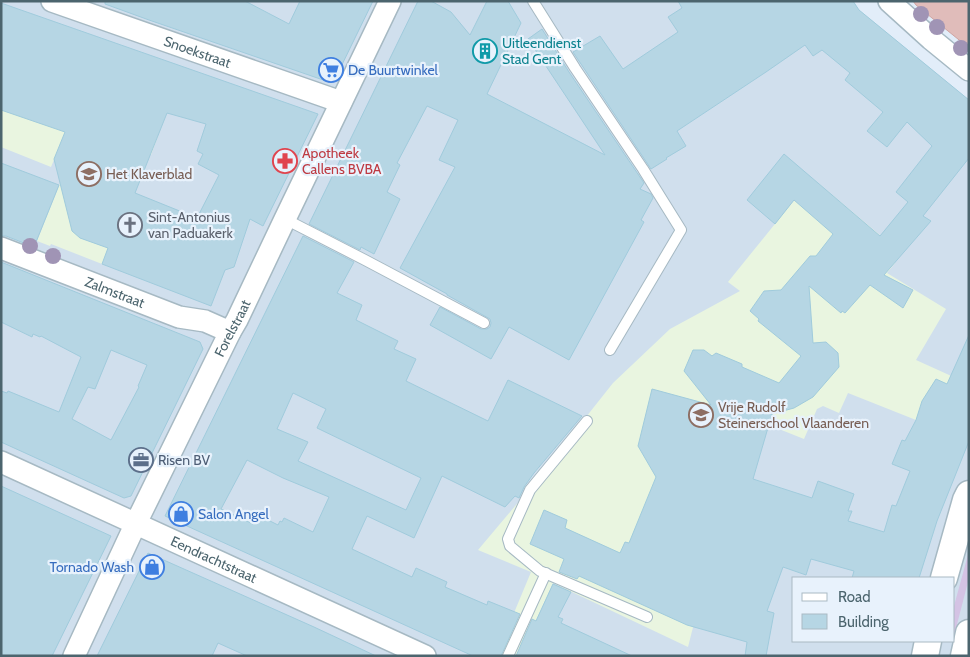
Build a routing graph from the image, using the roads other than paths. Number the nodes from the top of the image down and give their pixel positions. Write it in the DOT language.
graph roads {
  1 [pos="52,1"];
  2 [pos="390,1"];
  3 [pos="533,1"];
  4 [pos="889,1"];
  5 [pos="969,70"];
  6 [pos="341,102"];
  7 [pos="285,219"];
  8 [pos="1,248"];
  9 [pos="484,323"];
  10 [pos="230,332"];
  11 [pos="610,350"];
  12 [pos="586,421"];
  13 [pos="1,462"];
  14 [pos="969,494"];
  15 [pos="136,523"];
  16 [pos="546,573"];
  17 [pos="944,577"];
  18 [pos="648,617"];
  19 [pos="969,633"];
  20 [pos="928,642"];
  21 [pos="74,656"];
  22 [pos="425,656"];
  23 [pos="508,656"];
  24 [pos="925,656"];
  25 [pos="964,656"];
  1 -- 6 [label="street, Snoekstraat"];
  2 -- 6 [label="street, Forelstraat"];
  3 -- 11 [label="lane"];
  4 -- 5 [label="street"];
  6 -- 7 [label="street, Forelstraat"];
  7 -- 9 [label="lane"];
  7 -- 10 [label="street, Forelstraat"];
  8 -- 10 [label="street, Zalmstraat"];
  10 -- 15 [label="street, Forelstraat"];
  12 -- 16 [label="lane"];
  13 -- 15 [label="street, Eendrachtstraat"];
  14 -- 17 [label="street"];
  15 -- 21 [label="street, Forelstraat"];
  15 -- 22 [label="street, Eendrachtstraat"];
  16 -- 18 [label="lane"];
  16 -- 23 [label="lane"];
  19 -- 25 [label="street"];
  20 -- 24 [label="street"];
}
